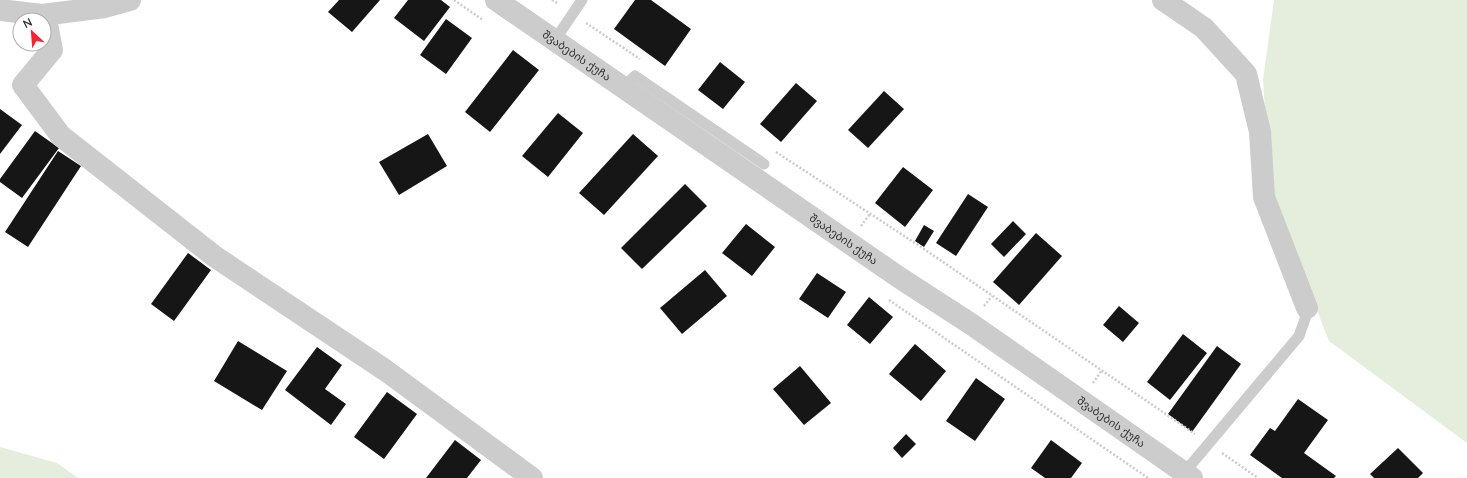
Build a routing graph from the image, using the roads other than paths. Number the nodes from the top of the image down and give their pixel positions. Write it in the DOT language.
graph roads {
  1 [pos="130,0"];
  2 [pos="496,0"];
  3 [pos="582,0"];
  4 [pos="1163,0"];
  5 [pos="0,10"];
  6 [pos="17,12"];
  7 [pos="52,14"];
  8 [pos="555,40"];
  9 [pos="50,52"];
  10 [pos="623,87"];
  11 [pos="764,164"];
  12 [pos="1307,308"];
  13 [pos="1188,475"];
  14 [pos="532,478"];
  1 -- 7 [label="street"];
  2 -- 8 [label="street, შვაბების ქუჩა"];
  3 -- 8 [label="lane"];
  4 -- 12 [label="street"];
  5 -- 6 [label="street"];
  8 -- 10 [label="street, შვაბების ქუჩა"];
  9 -- 14 [label="street"];
  10 -- 11 [label="lane"];
  10 -- 13 [label="street, შვაბების ქუჩა"];
  12 -- 13 [label="lane"];
}
